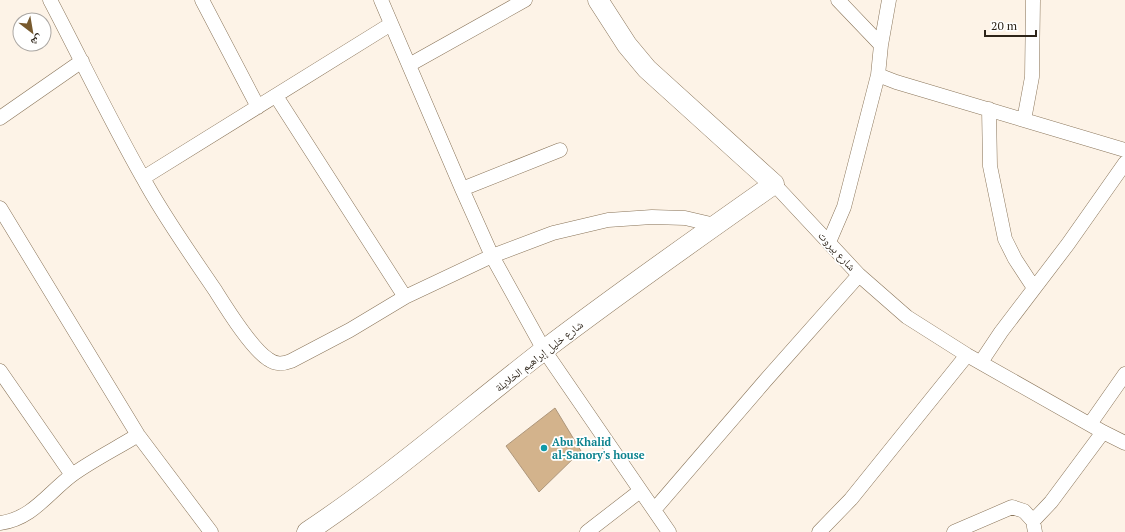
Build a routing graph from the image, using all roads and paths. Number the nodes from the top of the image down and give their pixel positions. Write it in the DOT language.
graph roads {
  1 [pos="50,0"];
  2 [pos="202,0"];
  3 [pos="381,0"];
  4 [pos="525,0"];
  5 [pos="598,0"];
  6 [pos="838,0"];
  7 [pos="889,0"];
  8 [pos="1033,0"];
  9 [pos="391,24"];
  10 [pos="881,45"];
  11 [pos="82,61"];
  12 [pos="409,66"];
  13 [pos="878,75"];
  14 [pos="276,96"];
  15 [pos="258,107"];
  16 [pos="989,109"];
  17 [pos="0,118"];
  18 [pos="1024,120"];
  19 [pos="560,150"];
  20 [pos="1125,150"];
  21 [pos="1125,163"];
  22 [pos="143,178"];
  23 [pos="774,184"];
  24 [pos="462,189"];
  25 [pos="0,208"];
  26 [pos="715,225"];
  27 [pos="829,242"];
  28 [pos="492,256"];
  29 [pos="859,275"];
  30 [pos="1034,288"];
  31 [pos="405,297"];
  32 [pos="544,350"];
  33 [pos="967,355"];
  34 [pos="981,362"];
  35 [pos="0,370"];
  36 [pos="1125,374"];
  37 [pos="1090,424"];
  38 [pos="1103,432"];
  39 [pos="138,435"];
  40 [pos="1125,443"];
  41 [pos="72,475"];
  42 [pos="640,491"];
  43 [pos="654,510"];
  44 [pos="0,523"];
  45 [pos="1034,526"];
  46 [pos="211,532"];
  47 [pos="307,532"];
  48 [pos="587,532"];
  49 [pos="669,532"];
  50 [pos="819,532"];
  51 [pos="954,532"];
  1 -- 11 [label="street"];
  2 -- 15 [label="street"];
  3 -- 9 [label="street"];
  4 -- 12 [label="street"];
  5 -- 23 [label="street, شارع بيروت"];
  6 -- 10 [label="street"];
  7 -- 10 [label="street"];
  8 -- 18 [label="street"];
  9 -- 12 [label="street"];
  9 -- 14 [label="street"];
  10 -- 13 [label="street"];
  11 -- 17 [label="street"];
  11 -- 22 [label="street"];
  12 -- 24 [label="street"];
  13 -- 16 [label="street"];
  13 -- 27 [label="street"];
  14 -- 15 [label="street"];
  14 -- 31 [label="street"];
  15 -- 22 [label="street"];
  16 -- 18 [label="street"];
  16 -- 30 [label="street"];
  18 -- 20 [label="street"];
  19 -- 24 [label="street"];
  21 -- 30 [label="street"];
  22 -- 31 [label="street"];
  23 -- 26 [label="street, شارع خليل إبراهيم الخلايلة"];
  23 -- 27 [label="street, شارع بيروت"];
  24 -- 28 [label="street"];
  25 -- 39 [label="street"];
  26 -- 28 [label="street"];
  26 -- 32 [label="street, شارع خليل إبراهيم الخلايلة"];
  27 -- 29 [label="street, شارع بيروت"];
  28 -- 31 [label="street"];
  28 -- 32 [label="street"];
  29 -- 33 [label="street, شارع بيروت"];
  29 -- 43 [label="street"];
  30 -- 34 [label="street"];
  32 -- 42 [label="street"];
  32 -- 47 [label="street, شارع خليل إبراهيم الخلايلة"];
  33 -- 34 [label="street, شارع بيروت"];
  33 -- 50 [label="street"];
  34 -- 37 [label="street, شارع بيروت"];
  35 -- 41 [label="street"];
  36 -- 37 [label="street"];
  37 -- 38 [label="street, شارع بيروت"];
  38 -- 40 [label="street, شارع بيروت"];
  38 -- 45 [label="street"];
  39 -- 41 [label="street"];
  39 -- 46 [label="street"];
  41 -- 44 [label="street"];
  42 -- 43 [label="street"];
  42 -- 48 [label="street"];
  43 -- 49 [label="street"];
  45 -- 51 [label="street"];
}
